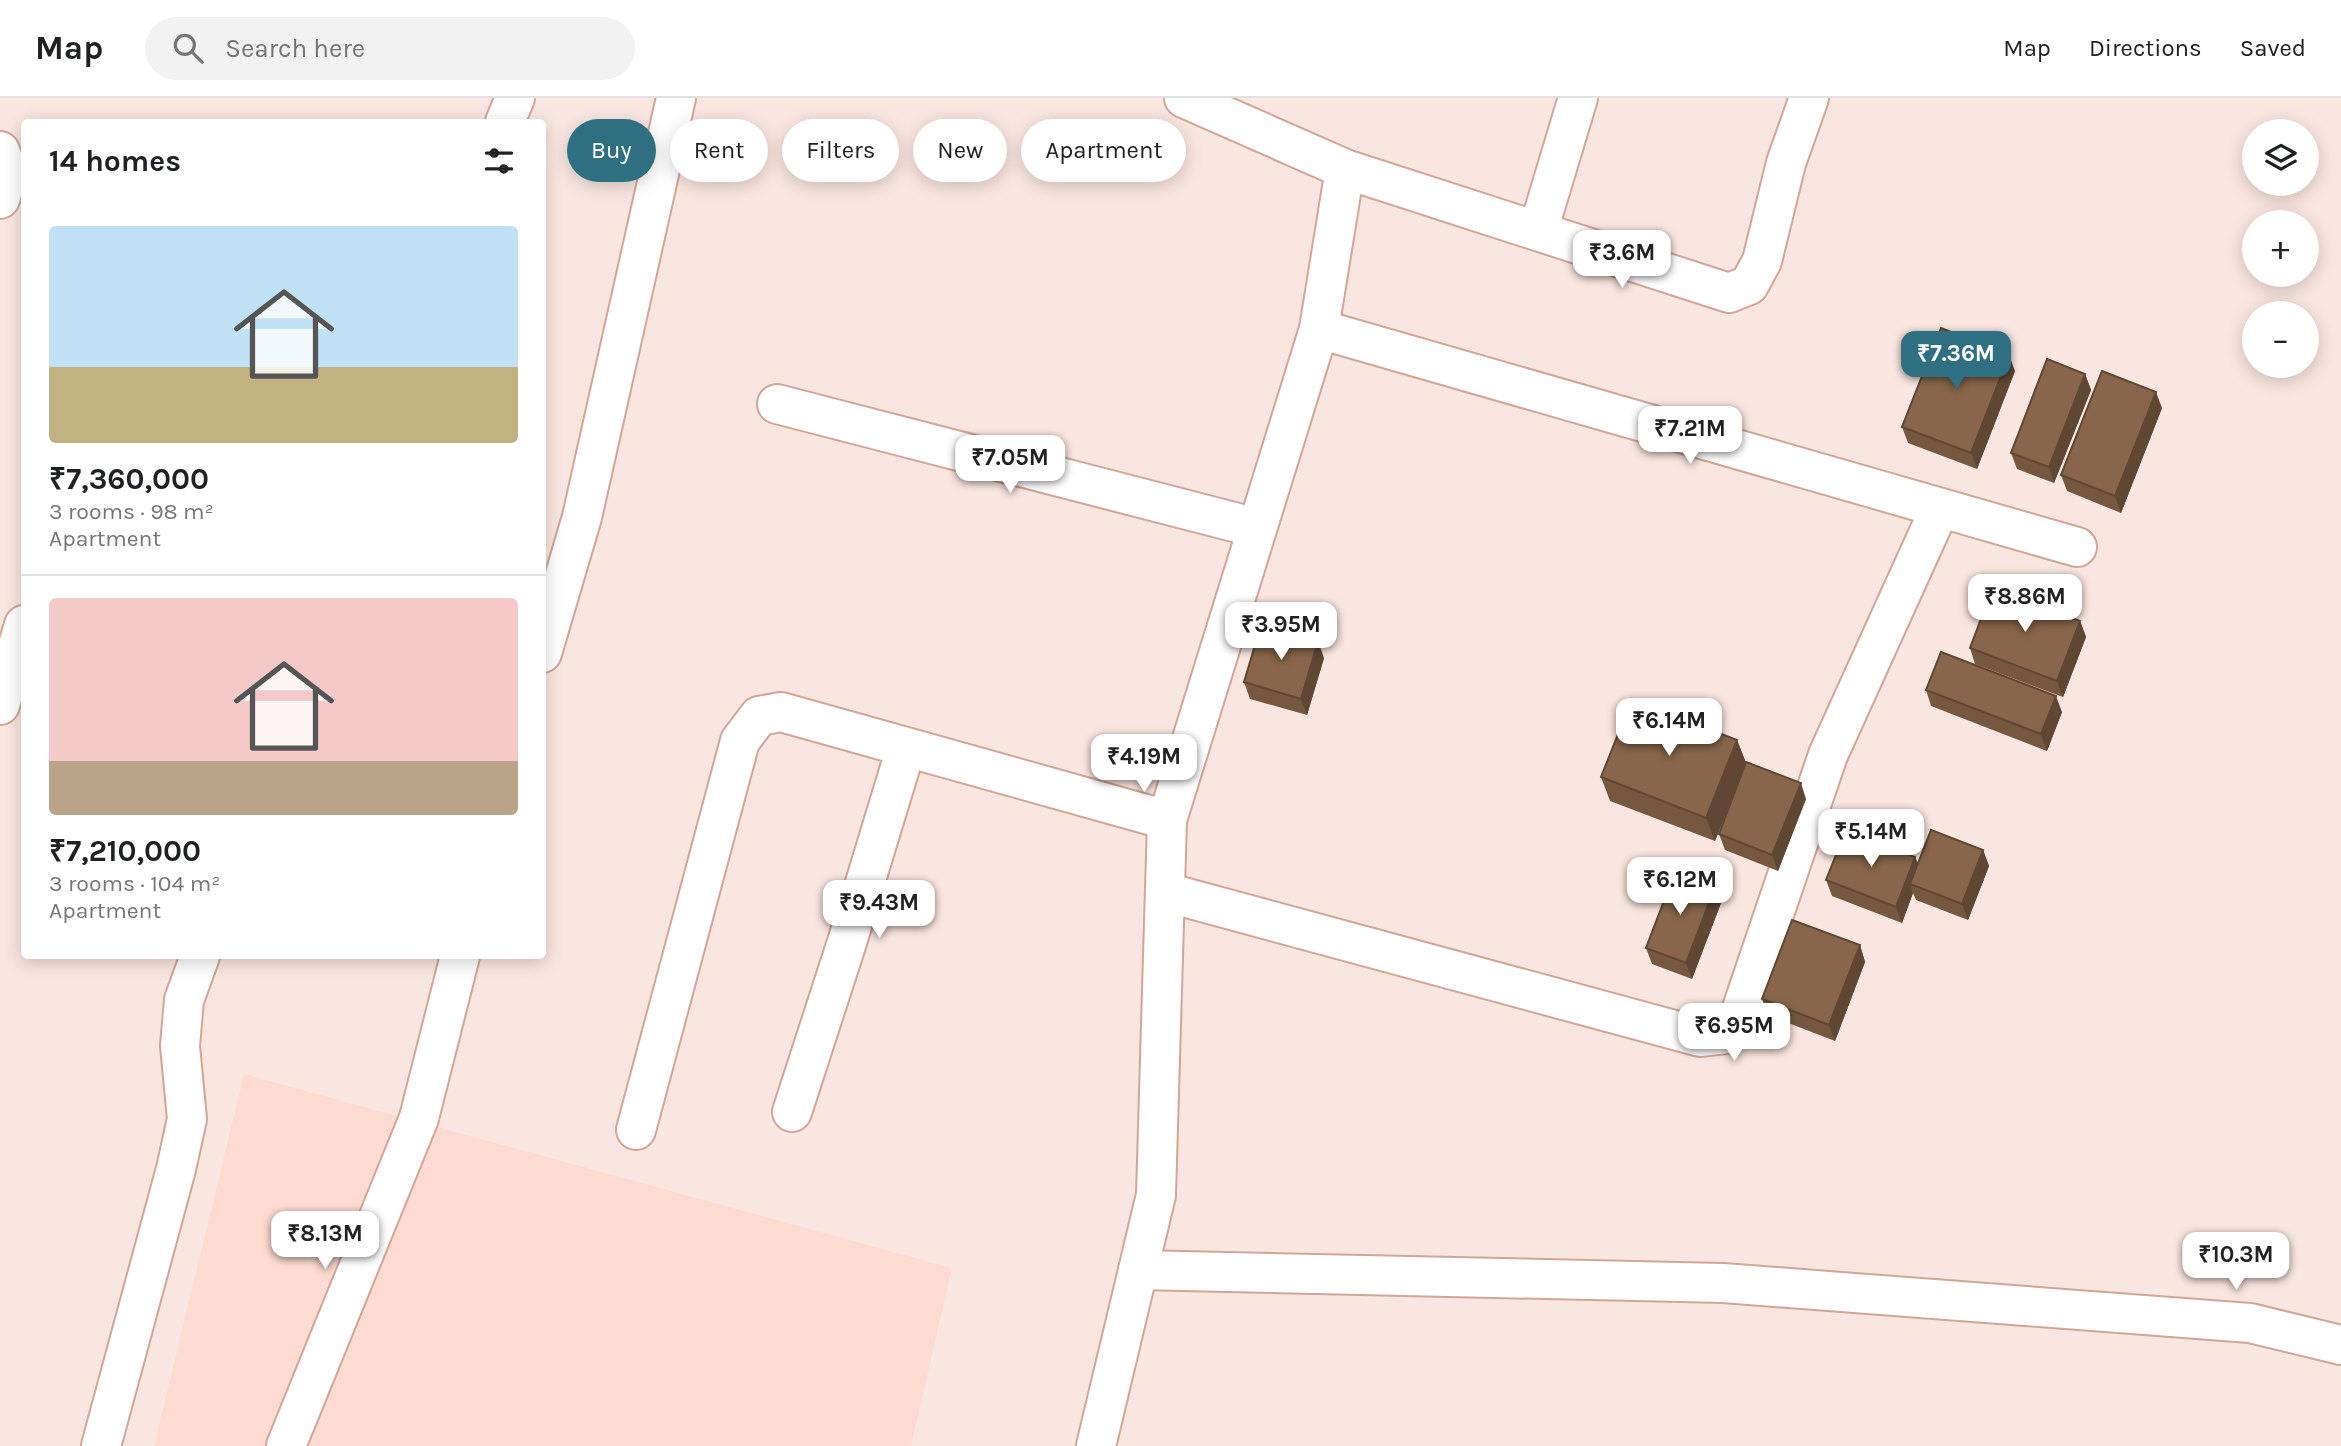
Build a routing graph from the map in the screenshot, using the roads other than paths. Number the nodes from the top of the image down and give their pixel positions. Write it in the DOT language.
graph roads {
  1 [pos="515,98"];
  2 [pos="676,98"];
  3 [pos="1184,98"];
  4 [pos="1578,98"];
  5 [pos="1808,98"];
  6 [pos="506,119"];
  7 [pos="0,151"];
  8 [pos="1345,169"];
  9 [pos="0,199"];
  10 [pos="1538,231"];
  11 [pos="1319,329"];
  12 [pos="777,404"];
  13 [pos="1940,508"];
  14 [pos="1257,528"];
  15 [pos="2077,547"];
  16 [pos="21,635"];
  17 [pos="546,639"];
  18 [pos="0,705"];
  19 [pos="906,748"];
  20 [pos="1167,820"];
  21 [pos="1165,892"];
  22 [pos="199,959"];
  23 [pos="459,959"];
  24 [pos="792,1112"];
  25 [pos="636,1130"];
  26 [pos="1138,1270"];
  27 [pos="2341,1345"];
  28 [pos="101,1446"];
  29 [pos="286,1446"];
  30 [pos="1096,1446"];
  1 -- 6 [label="street"];
  2 -- 17 [label="street"];
  3 -- 8 [label="street"];
  4 -- 10 [label="street"];
  5 -- 10 [label="street"];
  7 -- 9 [label="street"];
  8 -- 10 [label="street"];
  8 -- 11 [label="street"];
  11 -- 13 [label="street"];
  11 -- 14 [label="street"];
  12 -- 14 [label="street"];
  13 -- 15 [label="street"];
  13 -- 21 [label="street"];
  14 -- 20 [label="street"];
  16 -- 18 [label="street"];
  19 -- 20 [label="street"];
  19 -- 24 [label="street"];
  19 -- 25 [label="street"];
  20 -- 21 [label="street"];
  21 -- 26 [label="street"];
  22 -- 28 [label="street"];
  23 -- 29 [label="street"];
  26 -- 27 [label="street"];
  26 -- 30 [label="street"];
}
